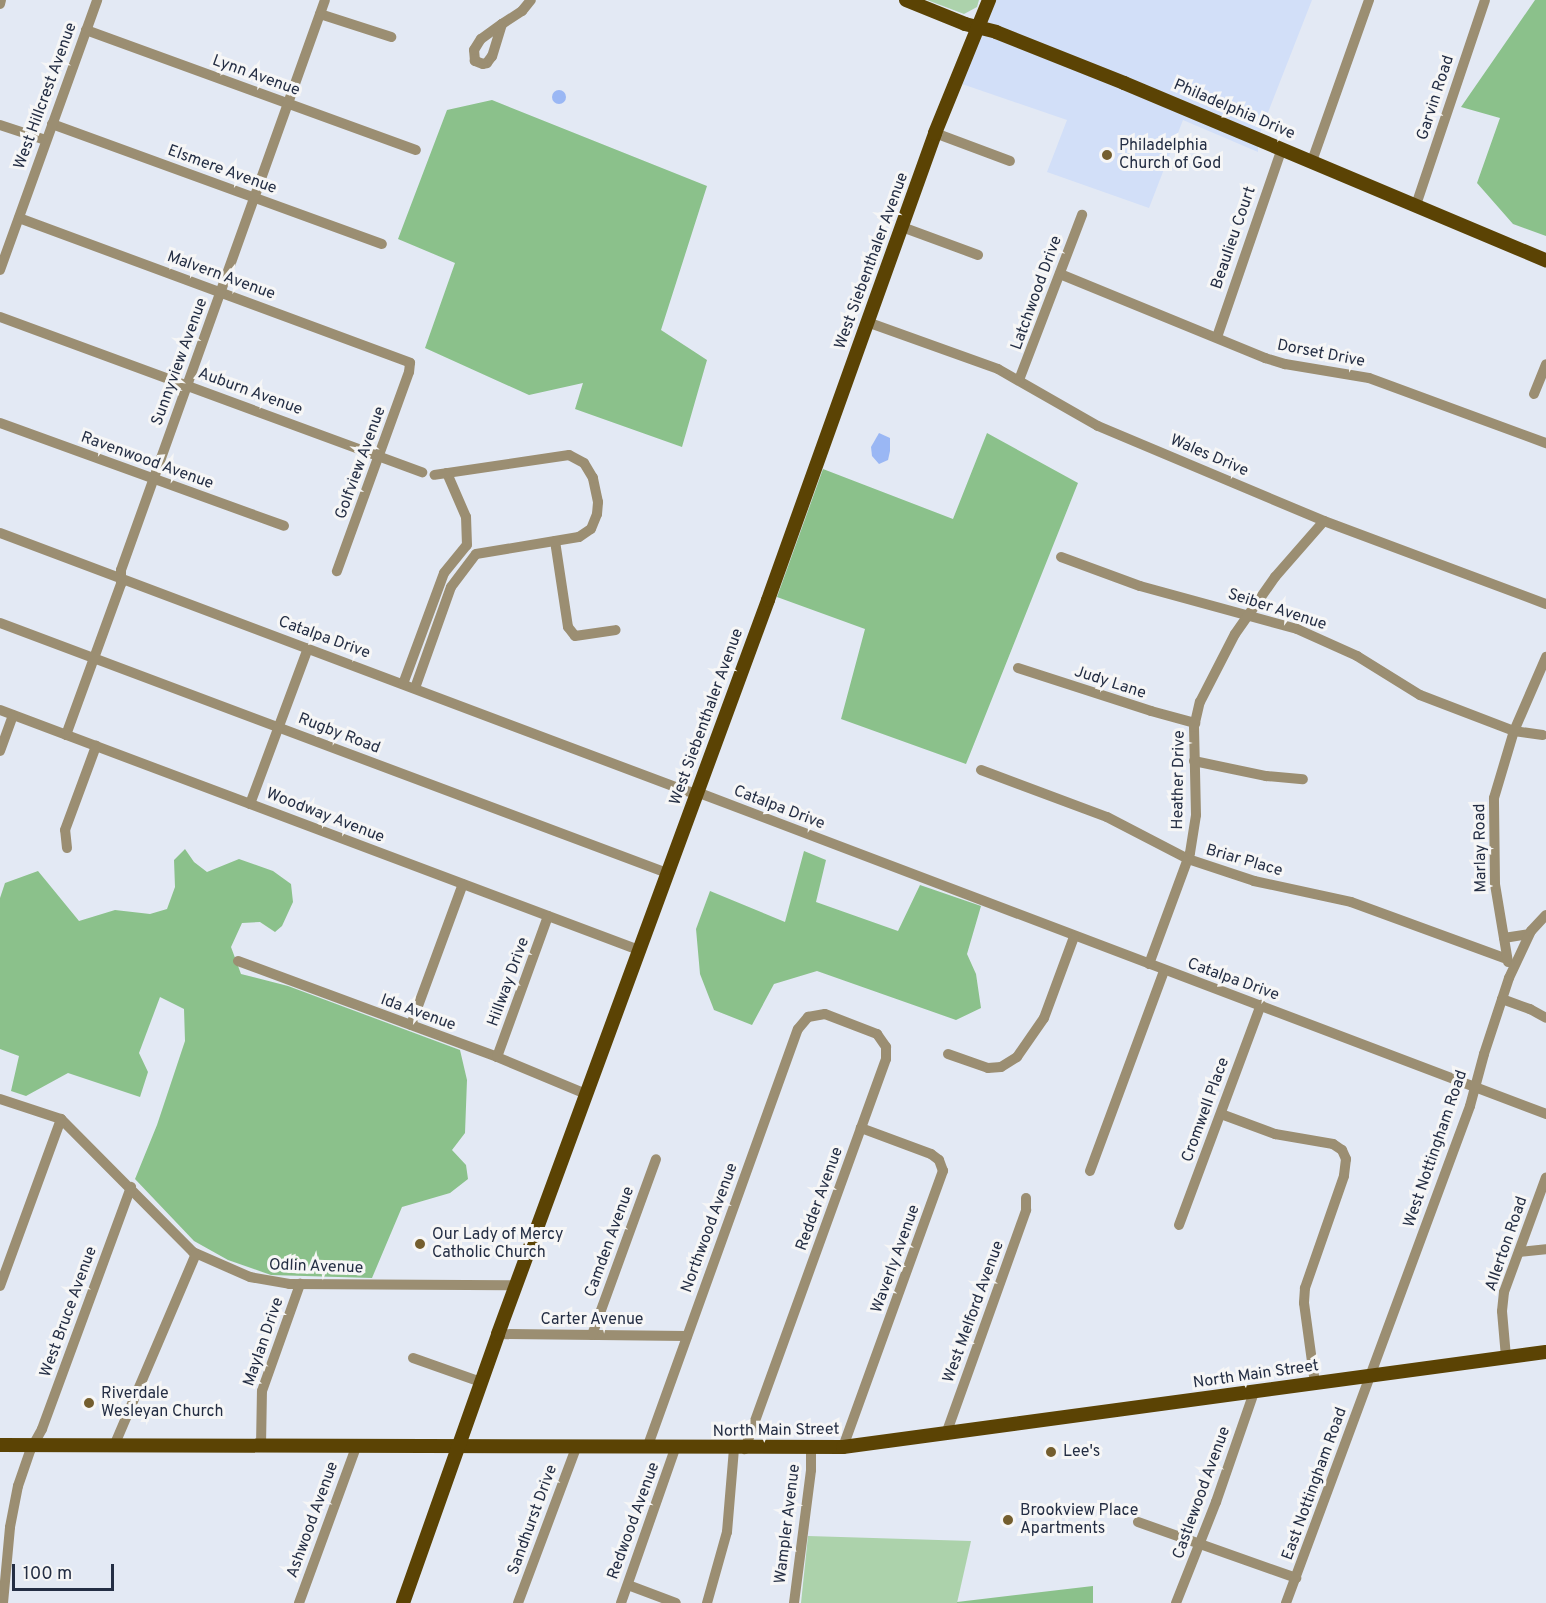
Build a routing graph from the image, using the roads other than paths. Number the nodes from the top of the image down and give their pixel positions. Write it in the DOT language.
graph roads {
  1 [pos="97,0"];
  2 [pos="325,0"];
  3 [pos="906,0"];
  4 [pos="988,0"];
  5 [pos="1369,0"];
  6 [pos="1485,0"];
  7 [pos="531,1"];
  8 [pos="320,14"];
  9 [pos="502,24"];
  10 [pos="976,26"];
  11 [pos="86,30"];
  12 [pos="391,37"];
  13 [pos="288,104"];
  14 [pos="52,124"];
  15 [pos="0,125"];
  16 [pos="935,133"];
  17 [pos="46,140"];
  18 [pos="1282,148"];
  19 [pos="416,150"];
  20 [pos="1010,161"];
  21 [pos="1312,161"];
  22 [pos="254,198"];
  23 [pos="1416,205"];
  24 [pos="1082,215"];
  25 [pos="19,218"];
  26 [pos="902,227"];
  27 [pos="382,244"];
  28 [pos="978,255"];
  29 [pos="1546,260"];
  30 [pos="0,270"];
  31 [pos="1060,274"];
  32 [pos="221,292"];
  33 [pos="0,317"];
  34 [pos="867,322"];
  35 [pos="1217,337"];
  36 [pos="411,364"];
  37 [pos="1546,364"];
  38 [pos="1019,380"];
  39 [pos="187,385"];
  40 [pos="1534,394"];
  41 [pos="0,423"];
  42 [pos="1546,443"];
  43 [pos="379,456"];
  44 [pos="422,472"];
  45 [pos="447,472"];
  46 [pos="434,476"];
  47 [pos="154,479"];
  48 [pos="1324,521"];
  49 [pos="284,526"];
  50 [pos="0,533"];
  51 [pos="555,541"];
  52 [pos="466,545"];
  53 [pos="476,554"];
  54 [pos="1061,557"];
  55 [pos="337,571"];
  56 [pos="122,578"];
  57 [pos="1546,604"];
  58 [pos="1248,616"];
  59 [pos="0,623"];
  60 [pos="616,630"];
  61 [pos="308,648"];
  62 [pos="1546,657"];
  63 [pos="94,658"];
  64 [pos="1018,668"];
  65 [pos="403,684"];
  66 [pos="415,688"];
  67 [pos="0,710"];
  68 [pos="13,715"];
  69 [pos="1195,723"];
  70 [pos="278,728"];
  71 [pos="1514,731"];
  72 [pos="66,735"];
  73 [pos="1543,735"];
  74 [pos="96,746"];
  75 [pos="0,751"];
  76 [pos="1194,761"];
  77 [pos="981,770"];
  78 [pos="1303,779"];
  79 [pos="696,793"];
  80 [pos="250,804"];
  81 [pos="67,848"];
  82 [pos="1188,859"];
  83 [pos="667,873"];
  84 [pos="463,884"];
  85 [pos="1546,915"];
  86 [pos="548,916"];
  87 [pos="1530,934"];
  88 [pos="1074,937"];
  89 [pos="1504,938"];
  90 [pos="639,950"];
  91 [pos="1507,959"];
  92 [pos="238,962"];
  93 [pos="1149,964"];
  94 [pos="1164,970"];
  95 [pos="1511,974"];
  96 [pos="1502,999"];
  97 [pos="1260,1005"];
  98 [pos="1546,1018"];
  99 [pos="804,1020"];
  100 [pos="411,1026"];
  101 [pos="948,1054"];
  102 [pos="496,1057"];
  103 [pos="1474,1087"];
  104 [pos="586,1094"];
  105 [pos="0,1099"];
  106 [pos="1221,1113"];
  107 [pos="1546,1114"];
  108 [pos="61,1119"];
  109 [pos="861,1128"];
  110 [pos="656,1159"];
  111 [pos="1090,1171"];
  112 [pos="1546,1178"];
  113 [pos="131,1187"];
  114 [pos="1026,1198"];
  115 [pos="1179,1225"];
  116 [pos="1546,1249"];
  117 [pos="1519,1252"];
  118 [pos="196,1254"];
  119 [pos="300,1284"];
  120 [pos="516,1285"];
  121 [pos="0,1286"];
  122 [pos="498,1334"];
  123 [pos="592,1335"];
  124 [pos="687,1336"];
  125 [pos="1546,1352"];
  126 [pos="1506,1357"];
  127 [pos="413,1358"];
  128 [pos="1371,1375"];
  129 [pos="481,1382"];
  130 [pos="1315,1383"];
  131 [pos="1254,1392"];
  132 [pos="946,1434"];
  133 [pos="0,1445"];
  134 [pos="33,1445"];
  135 [pos="114,1446"];
  136 [pos="261,1446"];
  137 [pos="356,1447"];
  138 [pos="843,1447"];
  139 [pos="459,1448"];
  140 [pos="576,1448"];
  141 [pos="646,1448"];
  142 [pos="675,1449"];
  143 [pos="740,1449"];
  144 [pos="811,1449"];
  145 [pos="1138,1522"];
  146 [pos="1201,1543"];
  147 [pos="1296,1578"];
  148 [pos="628,1585"];
  149 [pos="301,1602"];
  150 [pos="3,1603"];
  151 [pos="403,1603"];
  152 [pos="518,1603"];
  153 [pos="621,1603"];
  154 [pos="676,1603"];
  155 [pos="707,1603"];
  156 [pos="794,1603"];
  157 [pos="1176,1603"];
  158 [pos="1286,1603"];
  1 -- 11 [label="street, West Hillcrest Avenue"];
  2 -- 8 [label="street, Sunnyview Avenue"];
  3 -- 10 [label="main road, Philadelphia Drive"];
  4 -- 10 [label="main road, West Siebenthaler Avenue"];
  5 -- 21 [label="street"];
  6 -- 23 [label="street, Garvin Road"];
  7 -- 9 [label="street"];
  8 -- 12 [label="street"];
  8 -- 13 [label="street, Sunnyview Avenue"];
  10 -- 16 [label="main road, West Siebenthaler Avenue"];
  10 -- 18 [label="main road, Philadelphia Drive"];
  11 -- 13 [label="street, Lynn Avenue"];
  11 -- 14 [label="street, West Hillcrest Avenue"];
  13 -- 19 [label="street, Lynn Avenue"];
  13 -- 22 [label="street, Sunnyview Avenue"];
  14 -- 17 [label="street, West Hillcrest Avenue"];
  14 -- 22 [label="street, Elsmere Avenue"];
  15 -- 17 [label="street"];
  16 -- 20 [label="street"];
  16 -- 26 [label="main road, West Siebenthaler Avenue"];
  17 -- 25 [label="street, West Hillcrest Avenue"];
  18 -- 21 [label="main road, Philadelphia Drive"];
  18 -- 35 [label="street, Beaulieu Court"];
  21 -- 23 [label="main road, Philadelphia Drive"];
  22 -- 27 [label="street, Elsmere Avenue"];
  22 -- 32 [label="street, Sunnyview Avenue"];
  23 -- 29 [label="main road, Philadelphia Drive"];
  24 -- 31 [label="street, Latchwood Drive"];
  25 -- 30 [label="street, West Hillcrest Avenue"];
  25 -- 32 [label="street, Malvern Avenue"];
  26 -- 28 [label="street"];
  26 -- 34 [label="main road, West Siebenthaler Avenue"];
  31 -- 35 [label="street, Dorset Drive"];
  31 -- 38 [label="street, Latchwood Drive"];
  32 -- 36 [label="street, Malvern Avenue"];
  32 -- 39 [label="street, Sunnyview Avenue"];
  33 -- 39 [label="street, Auburn Avenue"];
  34 -- 38 [label="street, Wales Drive"];
  34 -- 79 [label="main road, West Siebenthaler Avenue"];
  35 -- 42 [label="street, Dorset Drive"];
  36 -- 43 [label="street, Golfview Avenue"];
  37 -- 40 [label="street"];
  38 -- 48 [label="street, Wales Drive"];
  39 -- 43 [label="street, Auburn Avenue"];
  39 -- 47 [label="street, Sunnyview Avenue"];
  41 -- 47 [label="street, Ravenwood Avenue"];
  43 -- 44 [label="street, Auburn Avenue"];
  43 -- 55 [label="street, Golfview Avenue"];
  45 -- 46 [label="street"];
  45 -- 51 [label="street"];
  45 -- 52 [label="street"];
  47 -- 49 [label="street, Ravenwood Avenue"];
  47 -- 56 [label="street, Sunnyview Avenue"];
  48 -- 57 [label="street, Wales Drive"];
  48 -- 58 [label="street, Heather Drive"];
  50 -- 56 [label="street, Catalpa Drive"];
  51 -- 53 [label="street"];
  51 -- 60 [label="street"];
  52 -- 53 [label="street"];
  52 -- 65 [label="street"];
  53 -- 66 [label="street"];
  54 -- 58 [label="street, Seiber Avenue"];
  56 -- 61 [label="street, Catalpa Drive"];
  56 -- 63 [label="street, Sunnyview Avenue"];
  58 -- 69 [label="street, Heather Drive"];
  58 -- 71 [label="street, Seiber Avenue"];
  59 -- 63 [label="street, Rugby Road"];
  61 -- 65 [label="street, Catalpa Drive"];
  61 -- 70 [label="street"];
  62 -- 71 [label="street, Marlay Road"];
  63 -- 70 [label="street, Rugby Road"];
  63 -- 72 [label="street, Sunnyview Avenue"];
  64 -- 69 [label="street, Judy Lane"];
  65 -- 66 [label="street, Catalpa Drive"];
  66 -- 79 [label="street, Catalpa Drive"];
  67 -- 68 [label="street, Woodway Avenue"];
  68 -- 72 [label="street, Woodway Avenue"];
  68 -- 75 [label="street"];
  69 -- 76 [label="street, Heather Drive"];
  70 -- 80 [label="street"];
  70 -- 83 [label="street, Rugby Road"];
  71 -- 73 [label="street, Seiber Avenue"];
  71 -- 89 [label="street, Marlay Road"];
  72 -- 74 [label="street, Woodway Avenue"];
  74 -- 80 [label="street, Woodway Avenue"];
  74 -- 81 [label="street"];
  76 -- 78 [label="street"];
  76 -- 82 [label="street, Heather Drive"];
  77 -- 82 [label="street, Briar Place"];
  79 -- 83 [label="main road, West Siebenthaler Avenue"];
  79 -- 88 [label="street, Catalpa Drive"];
  80 -- 84 [label="street, Woodway Avenue"];
  82 -- 91 [label="street, Briar Place"];
  82 -- 93 [label="street, Heather Drive"];
  83 -- 90 [label="main road, West Siebenthaler Avenue"];
  84 -- 86 [label="street, Woodway Avenue"];
  84 -- 100 [label="street"];
  85 -- 87 [label="street, West Nottingham Road"];
  86 -- 90 [label="street, Woodway Avenue"];
  86 -- 102 [label="street, Hillway Drive"];
  87 -- 89 [label="street"];
  87 -- 95 [label="street, West Nottingham Road"];
  88 -- 93 [label="street, Catalpa Drive"];
  88 -- 101 [label="street"];
  89 -- 91 [label="street, Marlay Road"];
  90 -- 104 [label="main road, West Siebenthaler Avenue"];
  91 -- 95 [label="street, Marlay Road"];
  92 -- 100 [label="street, Ida Avenue"];
  93 -- 94 [label="street, Catalpa Drive"];
  94 -- 97 [label="street, Catalpa Drive"];
  94 -- 111 [label="street"];
  95 -- 96 [label="street, West Nottingham Road"];
  96 -- 98 [label="street"];
  96 -- 103 [label="street, West Nottingham Road"];
  97 -- 103 [label="street, Catalpa Drive"];
  97 -- 106 [label="street, Cromwell Place"];
  99 -- 109 [label="street, Redder Avenue"];
  99 -- 124 [label="street, Northwood Avenue"];
  100 -- 102 [label="street, Ida Avenue"];
  102 -- 104 [label="street, Ida Avenue"];
  103 -- 107 [label="street, Catalpa Drive"];
  103 -- 128 [label="street, West Nottingham Road"];
  104 -- 120 [label="main road, West Siebenthaler Avenue"];
  105 -- 108 [label="street, Odlin Avenue"];
  106 -- 115 [label="street, Cromwell Place"];
  106 -- 130 [label="street"];
  108 -- 113 [label="street, Odlin Avenue"];
  108 -- 121 [label="street"];
  109 -- 138 [label="street, Waverly Avenue"];
  109 -- 143 [label="street, Redder Avenue"];
  110 -- 123 [label="street, Camden Avenue"];
  112 -- 117 [label="street, Allerton Road"];
  113 -- 118 [label="street, Odlin Avenue"];
  113 -- 134 [label="street, West Bruce Avenue"];
  114 -- 132 [label="street, West Melford Avenue"];
  116 -- 117 [label="street"];
  117 -- 126 [label="street, Allerton Road"];
  118 -- 119 [label="street, Odlin Avenue"];
  118 -- 135 [label="street"];
  119 -- 120 [label="street, Odlin Avenue"];
  119 -- 136 [label="street, Maylan Drive"];
  120 -- 122 [label="main road, West Siebenthaler Avenue"];
  122 -- 123 [label="street, Carter Avenue"];
  122 -- 129 [label="main road, West Siebenthaler Avenue"];
  123 -- 124 [label="street, Carter Avenue"];
  124 -- 141 [label="street, Northwood Avenue"];
  125 -- 126 [label="main road, North Main Street"];
  126 -- 128 [label="main road, North Main Street"];
  127 -- 129 [label="street"];
  128 -- 130 [label="main road, North Main Street"];
  128 -- 147 [label="street, East Nottingham Road"];
  129 -- 139 [label="main road, West Siebenthaler Avenue"];
  130 -- 131 [label="main road, North Main Street"];
  131 -- 132 [label="main road, North Main Street"];
  131 -- 146 [label="street, Castlewood Avenue"];
  132 -- 138 [label="main road, North Main Street"];
  133 -- 134 [label="main road, North Main Street"];
  134 -- 135 [label="main road, North Main Street"];
  134 -- 150 [label="street, West Bruce Avenue"];
  135 -- 136 [label="main road, North Main Street"];
  136 -- 137 [label="main road, North Main Street"];
  137 -- 139 [label="main road, North Main Street"];
  137 -- 149 [label="street, Ashwood Avenue"];
  138 -- 144 [label="main road, North Main Street"];
  139 -- 140 [label="main road, North Main Street"];
  139 -- 151 [label="main road, West Siebenthaler Avenue"];
  140 -- 141 [label="main road, North Main Street"];
  140 -- 152 [label="street, Sandhurst Drive"];
  141 -- 142 [label="main road, North Main Street"];
  142 -- 143 [label="main road, North Main Street"];
  142 -- 148 [label="street, Redwood Avenue"];
  143 -- 144 [label="main road, North Main Street"];
  143 -- 155 [label="street, Redder Avenue"];
  144 -- 156 [label="street, Wampler Avenue"];
  145 -- 146 [label="street"];
  146 -- 147 [label="street"];
  146 -- 157 [label="street, Castlewood Avenue"];
  147 -- 158 [label="street, East Nottingham Road"];
  148 -- 153 [label="street, Redwood Avenue"];
  148 -- 154 [label="street"];
}
